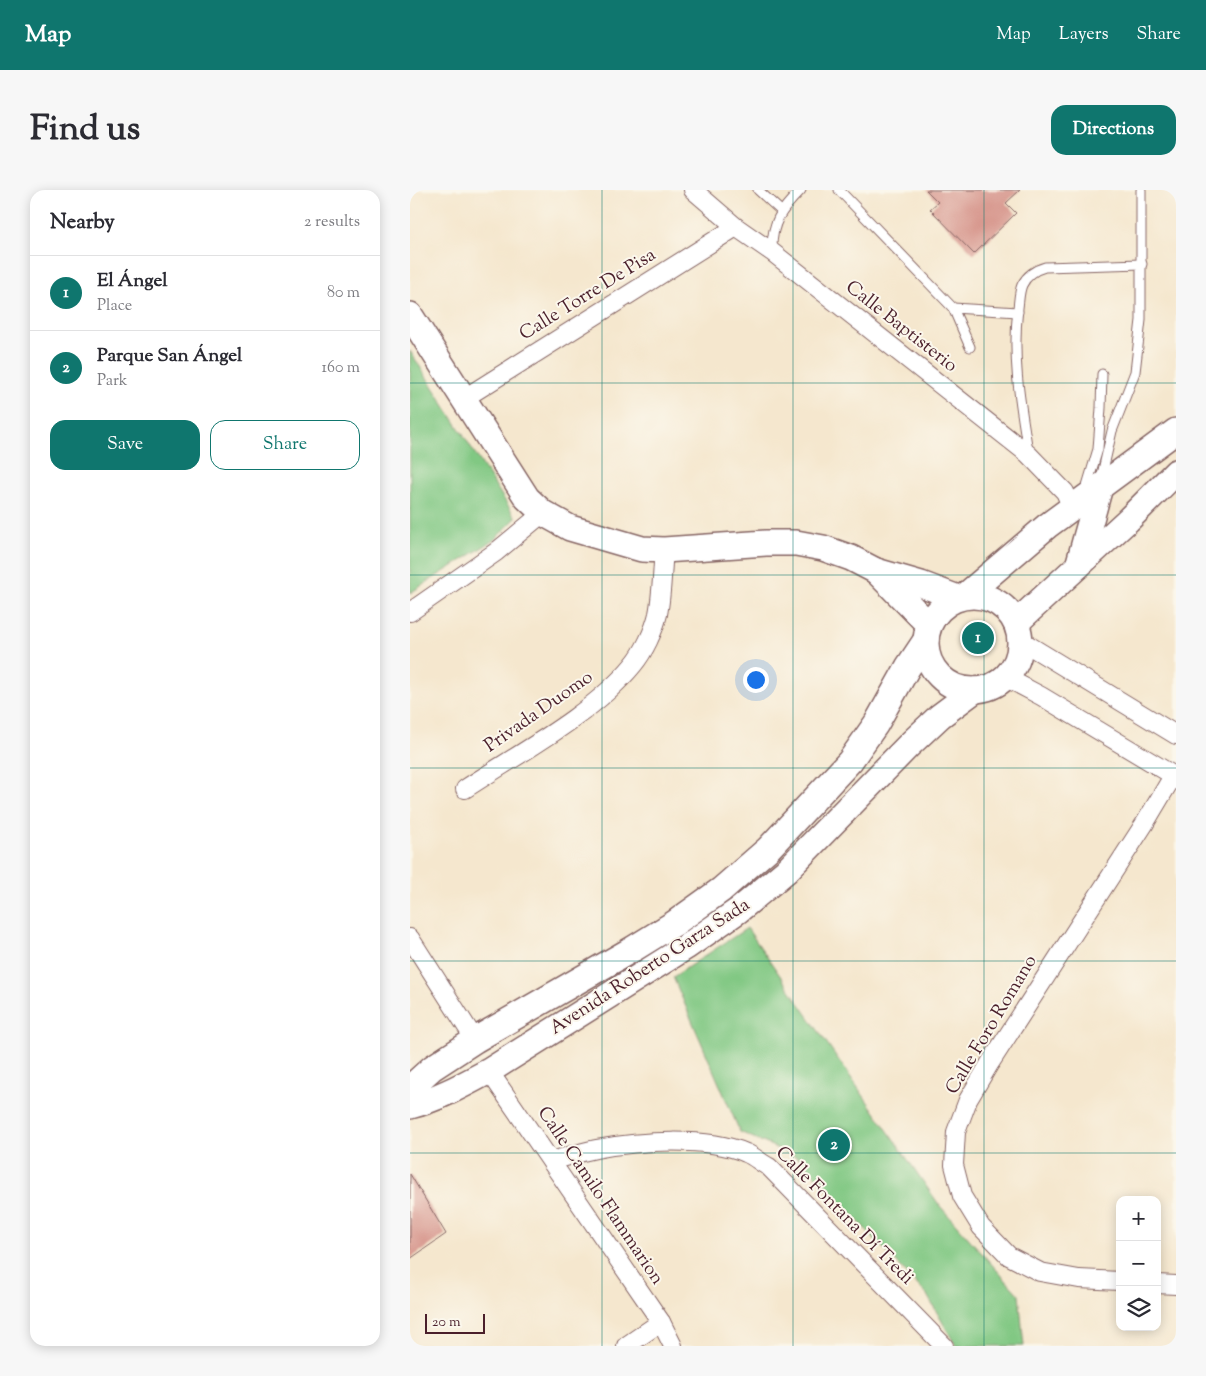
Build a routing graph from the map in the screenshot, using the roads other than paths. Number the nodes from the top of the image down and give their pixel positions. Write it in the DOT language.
graph roads {
  1 [pos="693,190"];
  2 [pos="758,190"];
  3 [pos="801,190"];
  4 [pos="839,190"];
  5 [pos="1141,190"];
  6 [pos="781,211"];
  7 [pos="736,227"];
  8 [pos="772,252"];
  9 [pos="1142,264"];
  10 [pos="953,308"];
  11 [pos="1018,312"];
  12 [pos="410,315"];
  13 [pos="970,347"];
  14 [pos="1102,374"];
  15 [pos="463,399"];
  16 [pos="1176,431"];
  17 [pos="1028,454"];
  18 [pos="1176,472"];
  19 [pos="1085,498"];
  20 [pos="543,514"];
  21 [pos="664,550"];
  22 [pos="1078,566"];
  23 [pos="876,571"];
  24 [pos="962,597"];
  25 [pos="410,612"];
  26 [pos="1018,632"];
  27 [pos="928,633"];
  28 [pos="1005,677"];
  29 [pos="975,690"];
  30 [pos="1176,735"];
  31 [pos="1175,776"];
  32 [pos="465,789"];
  33 [pos="410,938"];
  34 [pos="475,1040"];
  35 [pos="489,1071"];
  36 [pos="410,1088"];
  37 [pos="410,1106"];
  38 [pos="551,1161"];
  39 [pos="1116,1281"];
  40 [pos="1161,1284"];
  41 [pos="1176,1285"];
  42 [pos="661,1322"];
  43 [pos="626,1346"];
  44 [pos="673,1346"];
  45 [pos="944,1346"];
  1 -- 7 [label="street, Calle Baptisterio"];
  2 -- 6 [label="lane"];
  3 -- 6 [label="lane"];
  4 -- 10 [label="lane"];
  5 -- 9 [label="lane"];
  6 -- 8 [label="lane"];
  7 -- 8 [label="street, Calle Baptisterio"];
  7 -- 15 [label="street, Calle Torre De Pisa"];
  8 -- 17 [label="street, Calle Baptisterio"];
  9 -- 11 [label="lane"];
  9 -- 19 [label="lane"];
  10 -- 11 [label="lane"];
  10 -- 13 [label="lane"];
  11 -- 17 [label="lane"];
  12 -- 15 [label="street"];
  14 -- 19 [label="lane"];
  15 -- 20 [label="street"];
  16 -- 19 [label="street"];
  17 -- 19 [label="street, Calle Baptisterio"];
  18 -- 22 [label="street"];
  19 -- 22 [label="street"];
  19 -- 24 [label="street"];
  20 -- 21 [label="street"];
  20 -- 25 [label="street"];
  21 -- 23 [label="street"];
  21 -- 32 [label="street, Privada Duomo"];
  22 -- 26 [label="street"];
  23 -- 24 [label="street"];
  23 -- 27 [label="street"];
  24 -- 26 [label="street"];
  24 -- 27 [label="street"];
  26 -- 28 [label="street"];
  26 -- 30 [label="street"];
  27 -- 29 [label="street"];
  27 -- 34 [label="street, Avenida Roberto Garza Sada"];
  28 -- 29 [label="street"];
  28 -- 31 [label="street"];
  29 -- 35 [label="street, Avenida Roberto Garza Sada"];
  31 -- 39 [label="street, Calle Foro Romano"];
  33 -- 34 [label="street"];
  34 -- 36 [label="street, Avenida Roberto Garza Sada"];
  35 -- 37 [label="street, Avenida Roberto Garza Sada"];
  35 -- 38 [label="street, Calle Camilo Flammarion"];
  38 -- 42 [label="street, Calle Camilo Flammarion"];
  38 -- 45 [label="street, Calle Fontana Dí Tredi"];
  40 -- 41 [label="street"];
  42 -- 43 [label="street"];
  42 -- 44 [label="street, Calle Camilo Flammarion"];
}
